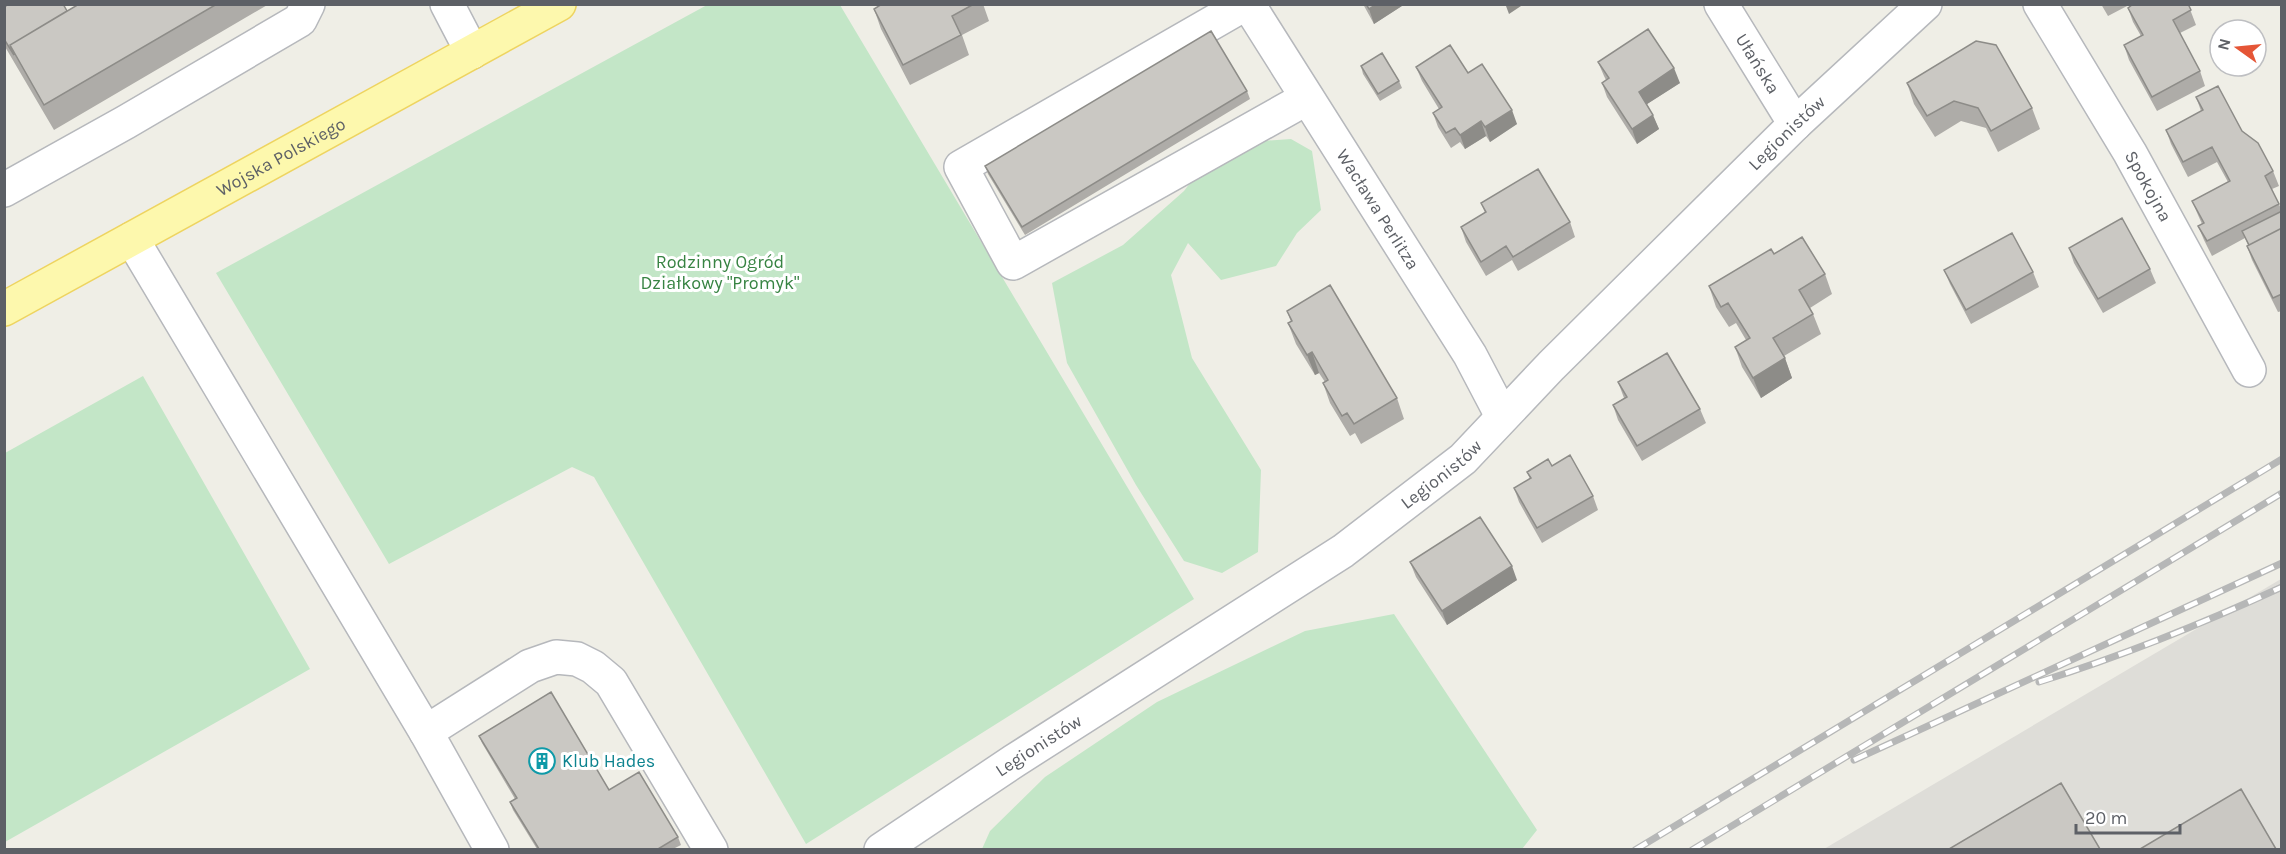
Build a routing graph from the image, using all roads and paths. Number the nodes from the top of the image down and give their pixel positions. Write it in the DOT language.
graph roads {
  1 [pos="308,4"];
  2 [pos="447,4"];
  3 [pos="559,4"];
  4 [pos="1246,4"];
  5 [pos="1721,4"];
  6 [pos="1925,4"];
  7 [pos="2040,4"];
  8 [pos="472,52"];
  9 [pos="1307,98"];
  10 [pos="1795,124"];
  11 [pos="4,190"];
  12 [pos="132,239"];
  13 [pos="4,309"];
  14 [pos="2249,370"];
  15 [pos="1502,416"];
  16 [pos="426,732"];
  17 [pos="492,849"];
  18 [pos="711,849"];
  19 [pos="881,849"];
  1 -- 11 [label="street"];
  2 -- 8 [label="street"];
  3 -- 8 [label="main road, Wojska Polskiego"];
  4 -- 9 [label="street, Wacława Perlitza"];
  4 -- 9 [label="street"];
  5 -- 10 [label="street, Ułańska"];
  6 -- 10 [label="street, Legionistów"];
  7 -- 14 [label="street, Spokojna"];
  8 -- 12 [label="main road, Wojska Polskiego"];
  9 -- 15 [label="street, Wacława Perlitza"];
  10 -- 15 [label="street, Legionistów"];
  12 -- 13 [label="main road, Wojska Polskiego"];
  12 -- 16 [label="street"];
  15 -- 19 [label="street, Legionistów"];
  16 -- 17 [label="street"];
  16 -- 18 [label="street"];
}
